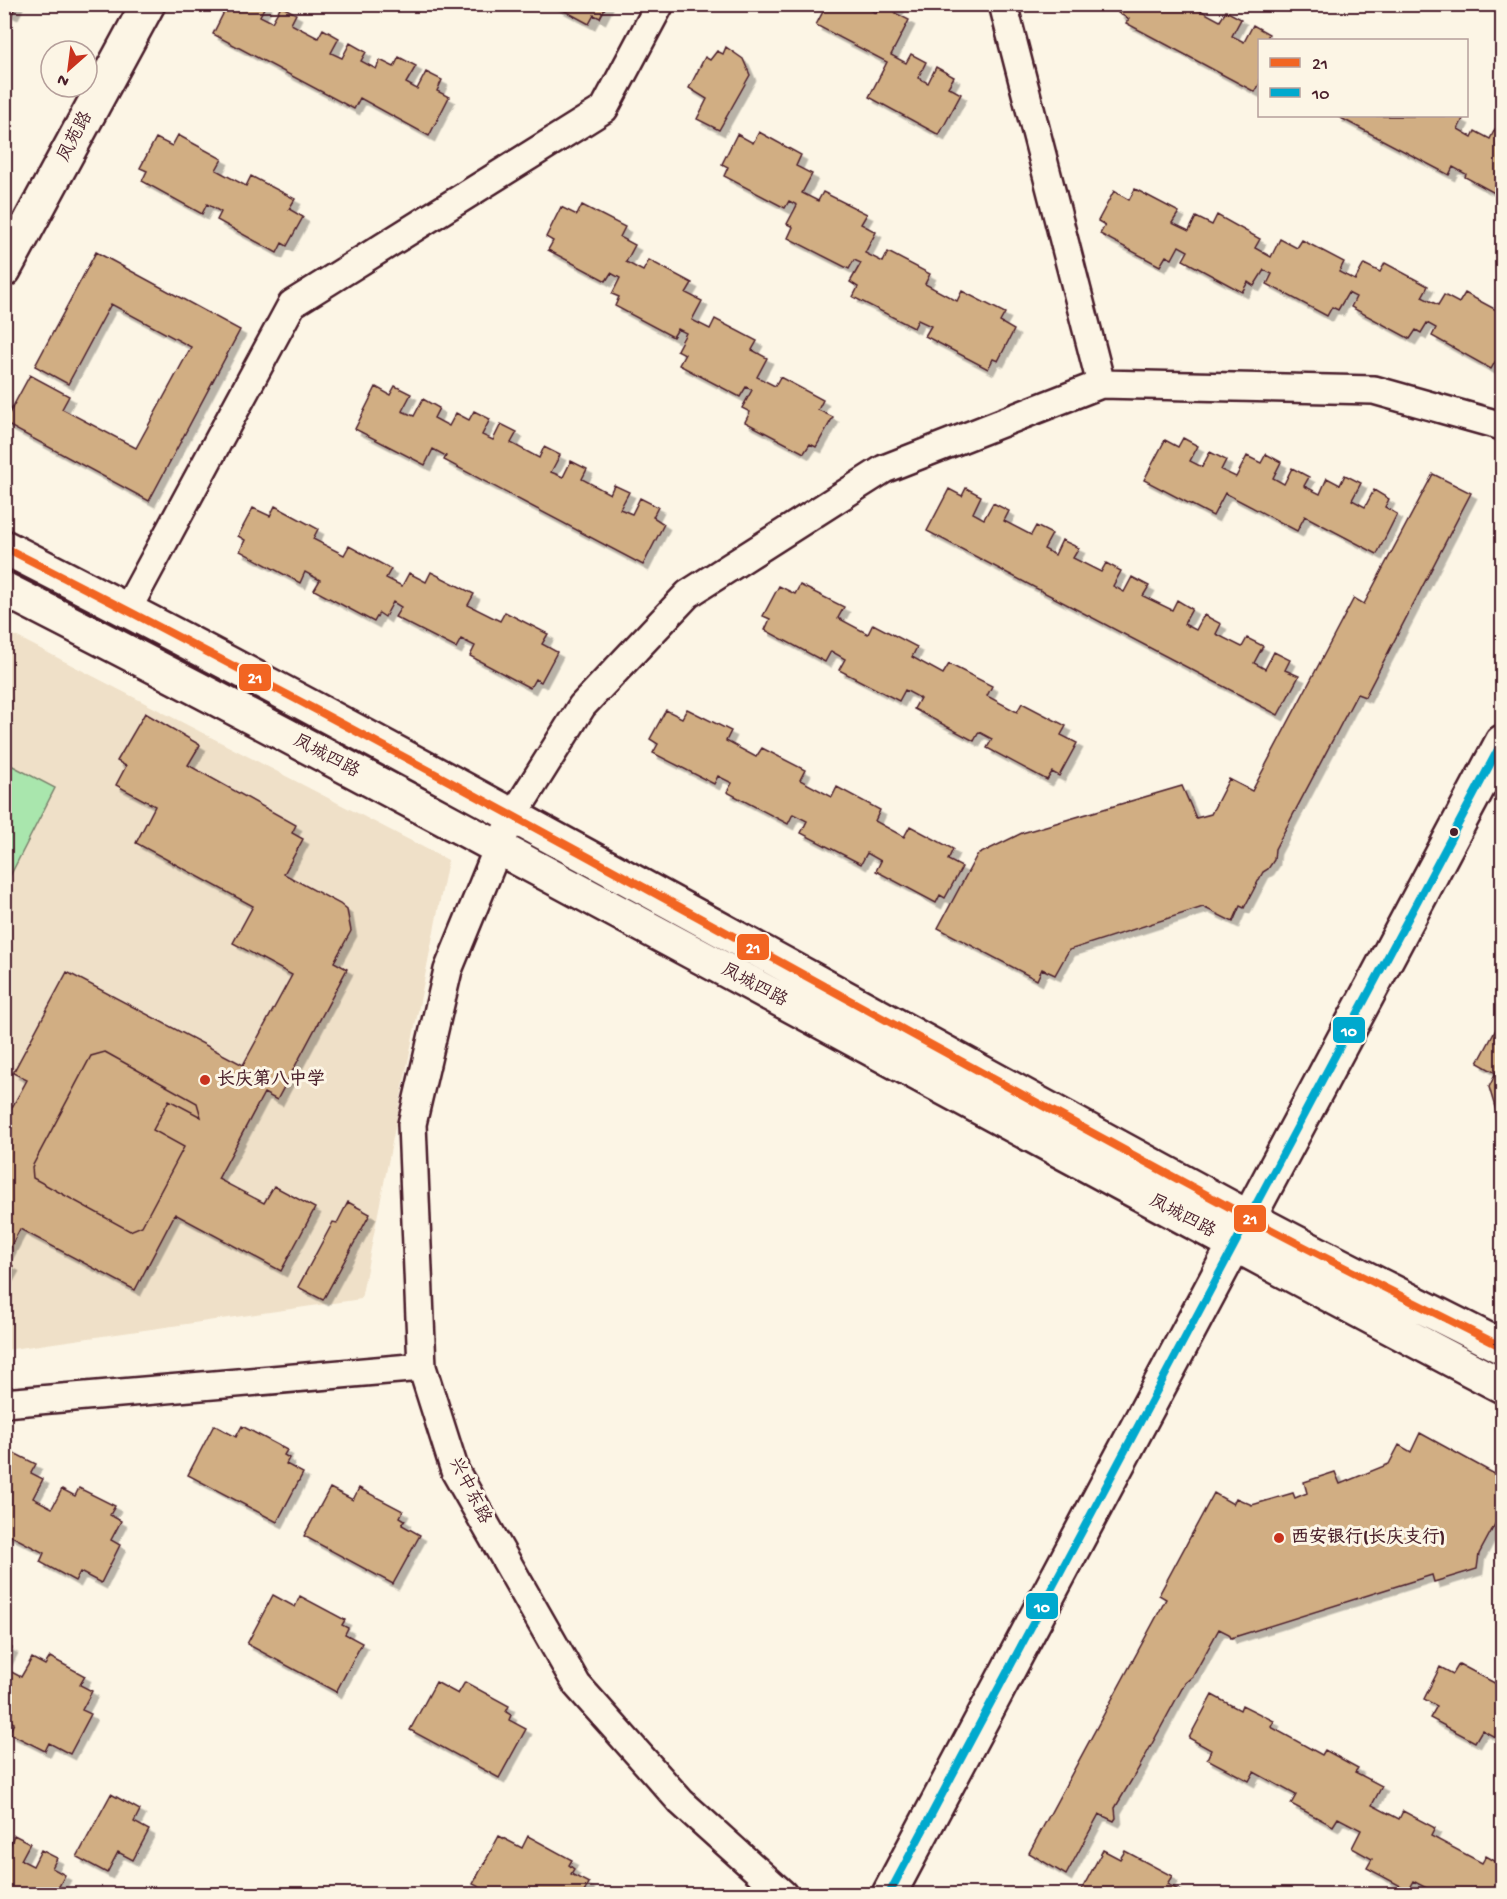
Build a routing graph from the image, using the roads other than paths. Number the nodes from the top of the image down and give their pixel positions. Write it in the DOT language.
graph roads {
  1 [pos="148,4"];
  2 [pos="660,4"];
  3 [pos="1003,4"];
  4 [pos="4,270"];
  5 [pos="1101,384"];
  6 [pos="1503,426"];
  7 [pos="4,547"];
  8 [pos="4,590"];
  9 [pos="127,610"];
  10 [pos="1503,742"];
  11 [pos="513,816"];
  12 [pos="498,848"];
  13 [pos="1242,1232"];
  14 [pos="1503,1347"];
  15 [pos="422,1367"];
  16 [pos="1503,1386"];
  17 [pos="4,1403"];
  18 [pos="783,1894"];
  19 [pos="889,1894"];
  1 -- 4 [label="street, 凤苑路"];
  2 -- 9 [label="street"];
  3 -- 5 [label="street"];
  5 -- 6 [label="street"];
  5 -- 11 [label="street, 兴中东路"];
  7 -- 9 [label="street, 凤城四路"];
  8 -- 12 [label="street, 凤城四路"];
  9 -- 11 [label="street, 凤城四路"];
  10 -- 13 [label="street"];
  11 -- 12 [label="street, 兴中东路"];
  11 -- 13 [label="street, 凤城四路"];
  12 -- 13 [label="street, 凤城四路"];
  12 -- 15 [label="street, 兴中东路"];
  13 -- 14 [label="street, 凤城四路"];
  13 -- 16 [label="street, 凤城四路"];
  13 -- 19 [label="street"];
  15 -- 17 [label="street"];
  15 -- 18 [label="street, 兴中东路"];
}
